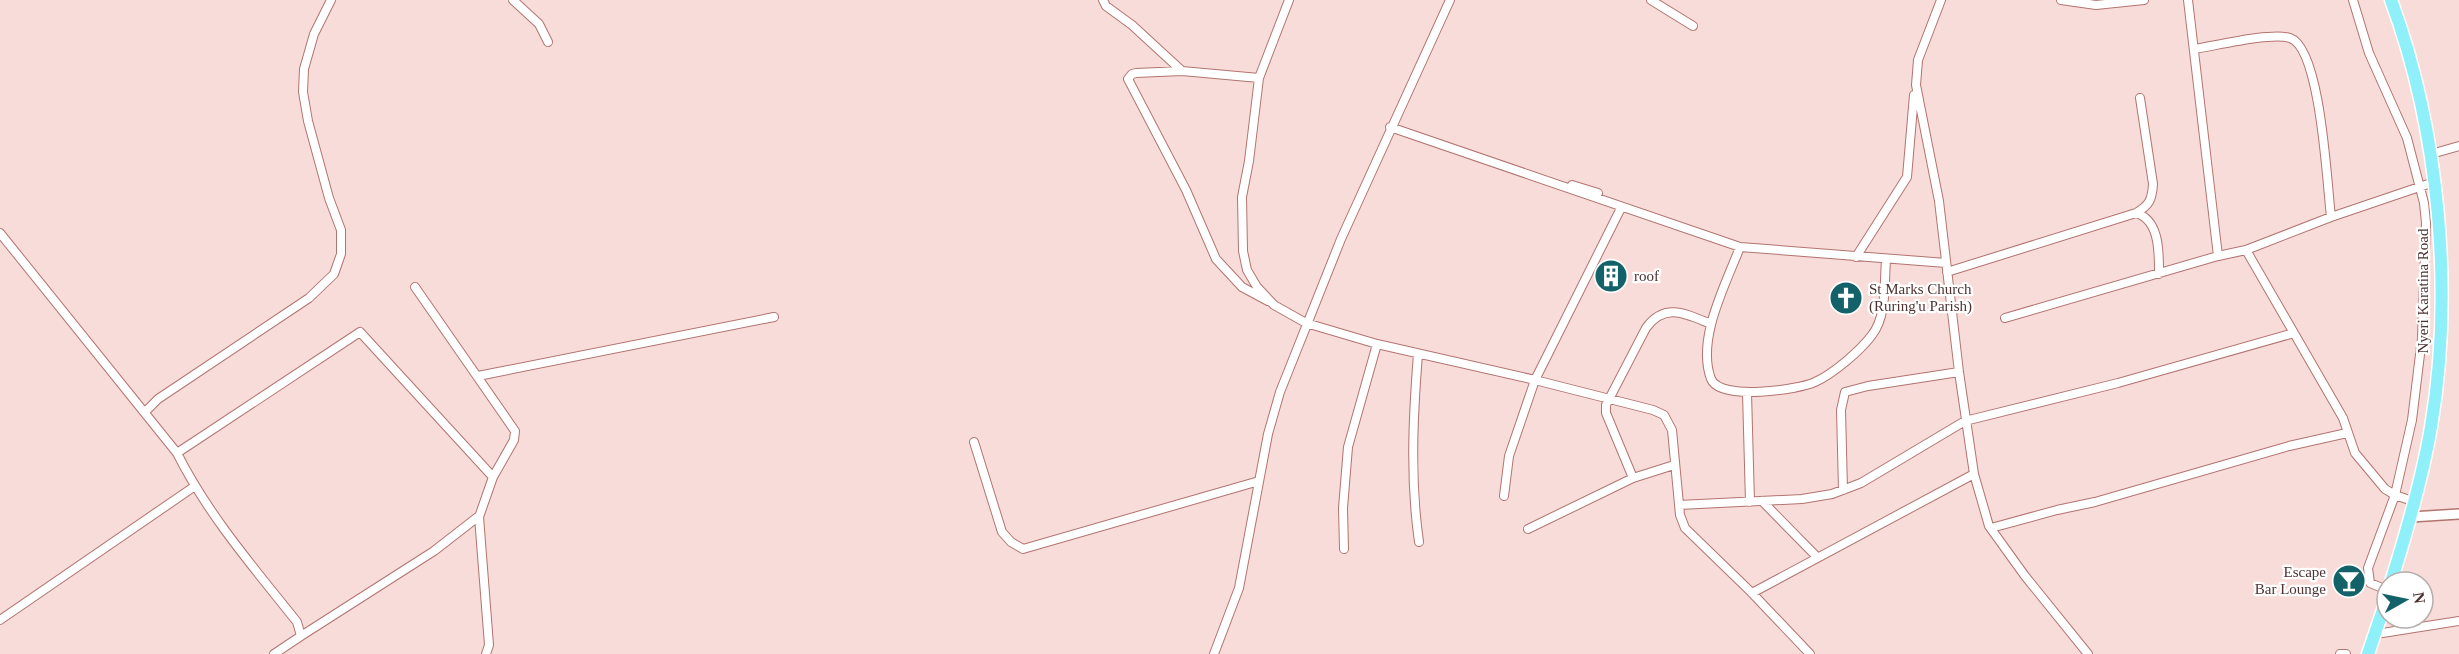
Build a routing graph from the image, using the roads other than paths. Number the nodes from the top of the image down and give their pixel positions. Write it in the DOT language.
graph roads {
  1 [pos="331,0"];
  2 [pos="513,0"];
  3 [pos="1103,0"];
  4 [pos="1289,0"];
  5 [pos="1450,0"];
  6 [pos="1651,0"];
  7 [pos="1941,0"];
  8 [pos="2061,0"];
  9 [pos="2144,0"];
  10 [pos="2188,0"];
  11 [pos="2353,0"];
  12 [pos="2391,0"];
  13 [pos="1693,26"];
  14 [pos="548,42"];
  15 [pos="2194,49"];
  16 [pos="1182,71"];
  17 [pos="1258,78"];
  18 [pos="1916,82"];
  19 [pos="2140,98"];
  20 [pos="1390,127"];
  21 [pos="2459,146"];
  22 [pos="2431,154"];
  23 [pos="2434,182"];
  24 [pos="2419,187"];
  25 [pos="1598,194"];
  26 [pos="1621,208"];
  27 [pos="2136,213"];
  28 [pos="2331,217"];
  29 [pos="0,233"];
  30 [pos="1740,247"];
  31 [pos="2246,250"];
  32 [pos="2218,256"];
  33 [pos="1856,257"];
  34 [pos="1886,260"];
  35 [pos="1946,263"];
  36 [pos="1947,272"];
  37 [pos="2441,272"];
  38 [pos="2424,273"];
  39 [pos="2159,274"];
  40 [pos="415,287"];
  41 [pos="1274,305"];
  42 [pos="774,317"];
  43 [pos="2006,318"];
  44 [pos="1306,323"];
  45 [pos="1711,324"];
  46 [pos="2294,333"];
  47 [pos="1377,344"];
  48 [pos="1418,354"];
  49 [pos="1959,372"];
  50 [pos="478,376"];
  51 [pos="1535,380"];
  52 [pos="1747,393"];
  53 [pos="1610,399"];
  54 [pos="145,412"];
  55 [pos="1965,421"];
  56 [pos="2347,433"];
  57 [pos="974,442"];
  58 [pos="177,453"];
  59 [pos="1674,465"];
  60 [pos="1974,474"];
  61 [pos="493,477"];
  62 [pos="1633,478"];
  63 [pos="1259,481"];
  64 [pos="195,486"];
  65 [pos="1844,490"];
  66 [pos="2395,495"];
  67 [pos="1504,496"];
  68 [pos="1762,501"];
  69 [pos="1750,502"];
  70 [pos="2415,502"];
  71 [pos="1679,505"];
  72 [pos="2459,514"];
  73 [pos="479,516"];
  74 [pos="2410,517"];
  75 [pos="1991,528"];
  76 [pos="1528,529"];
  77 [pos="1419,542"];
  78 [pos="1344,549"];
  79 [pos="1817,557"];
  80 [pos="2395,570"];
  81 [pos="2375,585"];
  82 [pos="1752,593"];
  83 [pos="0,620"];
  84 [pos="2459,621"];
  85 [pos="2377,630"];
  86 [pos="2376,634"];
  87 [pos="301,636"];
  88 [pos="274,654"];
  89 [pos="486,654"];
  90 [pos="1214,654"];
  91 [pos="1810,654"];
  92 [pos="2088,654"];
  93 [pos="2340,654"];
  94 [pos="2346,654"];
  95 [pos="2368,654"];
  1 -- 54 [label="street"];
  2 -- 14 [label="street"];
  3 -- 16 [label="street"];
  4 -- 17 [label="street"];
  5 -- 20 [label="street"];
  6 -- 13 [label="street"];
  7 -- 18 [label="street"];
  8 -- 9 [label="street"];
  10 -- 15 [label="street"];
  11 -- 24 [label="street"];
  12 -- 22 [label="highway, Nyeri Karatina Road"];
  15 -- 28 [label="street"];
  15 -- 32 [label="street"];
  16 -- 17 [label="street"];
  16 -- 41 [label="street"];
  17 -- 41 [label="street"];
  18 -- 33 [label="street"];
  18 -- 35 [label="street"];
  19 -- 27 [label="street"];
  20 -- 25 [label="street"];
  20 -- 26 [label="street"];
  20 -- 44 [label="street"];
  21 -- 22 [label="street"];
  22 -- 23 [label="highway, Nyeri Karatina Road"];
  23 -- 24 [label="street"];
  23 -- 37 [label="highway, Nyeri Karatina Road"];
  24 -- 28 [label="street"];
  24 -- 38 [label="street"];
  26 -- 30 [label="street"];
  26 -- 51 [label="street"];
  27 -- 36 [label="street"];
  27 -- 39 [label="street"];
  28 -- 31 [label="street"];
  29 -- 54 [label="street"];
  30 -- 33 [label="street"];
  30 -- 45 [label="street"];
  31 -- 32 [label="street"];
  31 -- 46 [label="street"];
  32 -- 39 [label="street"];
  33 -- 34 [label="street"];
  34 -- 35 [label="street"];
  34 -- 52 [label="street"];
  35 -- 36 [label="street"];
  36 -- 49 [label="street"];
  37 -- 38 [label="street"];
  37 -- 70 [label="highway, Nyeri Karatina Road"];
  38 -- 66 [label="street"];
  39 -- 43 [label="street"];
  40 -- 50 [label="street"];
  41 -- 44 [label="street"];
  42 -- 50 [label="street"];
  44 -- 47 [label="street"];
  44 -- 63 [label="street"];
  45 -- 52 [label="street"];
  45 -- 53 [label="street"];
  46 -- 55 [label="street"];
  46 -- 56 [label="street"];
  47 -- 48 [label="street"];
  47 -- 78 [label="street"];
  48 -- 51 [label="street"];
  48 -- 77 [label="street"];
  49 -- 55 [label="street"];
  49 -- 65 [label="street"];
  50 -- 61 [label="street"];
  51 -- 53 [label="street"];
  51 -- 67 [label="street"];
  52 -- 69 [label="street"];
  53 -- 59 [label="street"];
  53 -- 62 [label="street"];
  54 -- 58 [label="street"];
  55 -- 60 [label="street"];
  55 -- 65 [label="street"];
  56 -- 66 [label="street"];
  56 -- 75 [label="street"];
  57 -- 63 [label="street"];
  58 -- 61 [label="street"];
  58 -- 64 [label="street"];
  59 -- 62 [label="street"];
  59 -- 71 [label="street"];
  60 -- 75 [label="street"];
  60 -- 79 [label="street"];
  61 -- 73 [label="street"];
  62 -- 76 [label="street"];
  63 -- 90 [label="street"];
  64 -- 83 [label="street"];
  64 -- 87 [label="street"];
  65 -- 68 [label="street"];
  66 -- 70 [label="street"];
  66 -- 81 [label="street"];
  68 -- 69 [label="street"];
  68 -- 79 [label="street"];
  69 -- 71 [label="street"];
  70 -- 74 [label="highway, Nyeri Karatina Road"];
  71 -- 82 [label="street"];
  72 -- 74 [label="street"];
  73 -- 87 [label="street"];
  73 -- 89 [label="street"];
  74 -- 80 [label="highway, Nyeri Karatina Road"];
  75 -- 92 [label="street"];
  79 -- 82 [label="street"];
  82 -- 91 [label="street"];
  84 -- 86 [label="street"];
  85 -- 86 [label="highway"];
  86 -- 95 [label="highway"];
  87 -- 88 [label="street"];
  93 -- 94 [label="street"];
}
